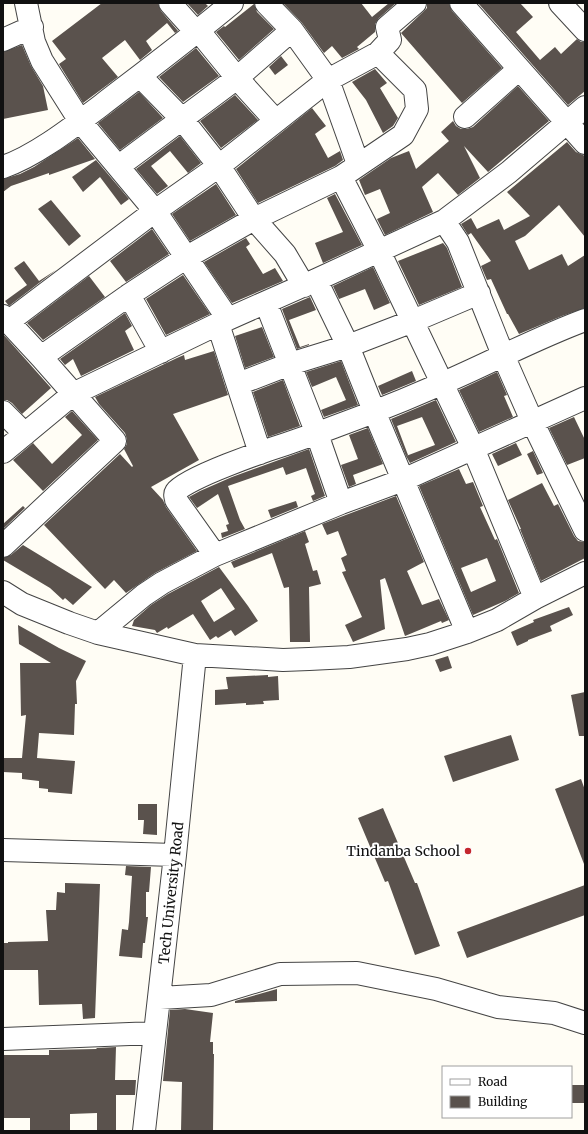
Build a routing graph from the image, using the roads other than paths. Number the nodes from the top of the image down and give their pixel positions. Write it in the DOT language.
graph roads {
  1 [pos="26,3"];
  2 [pos="170,3"];
  3 [pos="232,3"];
  4 [pos="266,3"];
  5 [pos="415,3"];
  6 [pos="461,3"];
  7 [pos="560,3"];
  8 [pos="583,25"];
  9 [pos="32,27"];
  10 [pos="292,30"];
  11 [pos="197,31"];
  12 [pos="3,40"];
  13 [pos="378,53"];
  14 [pos="519,69"];
  15 [pos="140,76"];
  16 [pos="237,78"];
  17 [pos="328,80"];
  18 [pos="585,108"];
  19 [pos="465,117"];
  20 [pos="182,119"];
  21 [pos="275,120"];
  22 [pos="80,121"];
  23 [pos="567,123"];
  24 [pos="585,143"];
  25 [pos="4,164"];
  26 [pos="358,164"];
  27 [pos="119,166"];
  28 [pos="218,166"];
  29 [pos="340,177"];
  30 [pos="155,211"];
  31 [pos="254,219"];
  32 [pos="444,221"];
  33 [pos="379,251"];
  34 [pos="187,257"];
  35 [pos="310,283"];
  36 [pos="479,293"];
  37 [pos="129,295"];
  38 [pos="266,303"];
  39 [pos="6,319"];
  40 [pos="585,320"];
  41 [pos="413,321"];
  42 [pos="223,322"];
  43 [pos="348,346"];
  44 [pos="161,352"];
  45 [pos="503,355"];
  46 [pos="41,357"];
  47 [pos="290,364"];
  48 [pos="238,384"];
  49 [pos="442,384"];
  50 [pos="73,394"];
  51 [pos="585,398"];
  52 [pos="374,411"];
  53 [pos="3,412"];
  54 [pos="532,421"];
  55 [pos="25,434"];
  56 [pos="317,434"];
  57 [pos="473,448"];
  58 [pos="3,452"];
  59 [pos="260,453"];
  60 [pos="404,480"];
  61 [pos="341,503"];
  62 [pos="585,530"];
  63 [pos="3,546"];
  64 [pos="215,555"];
  65 [pos="585,573"];
  66 [pos="3,592"];
  67 [pos="535,598"];
  68 [pos="467,632"];
  69 [pos="98,633"];
  70 [pos="195,655"];
  71 [pos="3,850"];
  72 [pos="175,856"];
  73 [pos="160,998"];
  74 [pos="585,1023"];
  75 [pos="155,1033"];
  76 [pos="3,1039"];
  77 [pos="144,1131"];
  1 -- 9 [label="street"];
  2 -- 11 [label="street"];
  3 -- 11 [label="street"];
  4 -- 10 [label="street"];
  5 -- 13 [label="street"];
  6 -- 14 [label="street"];
  7 -- 8 [label="street"];
  9 -- 12 [label="street"];
  9 -- 22 [label="street"];
  10 -- 16 [label="street"];
  10 -- 17 [label="street"];
  11 -- 15 [label="street"];
  11 -- 16 [label="street"];
  13 -- 17 [label="street"];
  13 -- 26 [label="street"];
  14 -- 19 [label="street"];
  14 -- 23 [label="street"];
  15 -- 20 [label="street"];
  15 -- 22 [label="street"];
  16 -- 20 [label="street"];
  16 -- 21 [label="street"];
  17 -- 21 [label="street"];
  17 -- 26 [label="street"];
  18 -- 23 [label="street"];
  20 -- 27 [label="street"];
  20 -- 28 [label="street"];
  21 -- 28 [label="street"];
  22 -- 25 [label="street"];
  22 -- 27 [label="street"];
  23 -- 24 [label="street"];
  23 -- 32 [label="street"];
  26 -- 29 [label="street"];
  27 -- 30 [label="street"];
  28 -- 30 [label="street"];
  28 -- 31 [label="street"];
  29 -- 31 [label="street"];
  29 -- 33 [label="street"];
  30 -- 34 [label="street"];
  30 -- 39 [label="street"];
  31 -- 34 [label="street"];
  31 -- 35 [label="street"];
  32 -- 33 [label="street"];
  32 -- 36 [label="street"];
  33 -- 35 [label="street"];
  33 -- 41 [label="street"];
  34 -- 37 [label="street"];
  34 -- 42 [label="street"];
  35 -- 38 [label="street"];
  35 -- 43 [label="street"];
  36 -- 41 [label="street"];
  36 -- 45 [label="street"];
  37 -- 44 [label="street"];
  37 -- 46 [label="street"];
  38 -- 42 [label="street"];
  38 -- 47 [label="street"];
  39 -- 46 [label="street"];
  40 -- 45 [label="street"];
  41 -- 43 [label="street"];
  41 -- 49 [label="street"];
  42 -- 44 [label="street"];
  42 -- 48 [label="street"];
  43 -- 47 [label="street"];
  43 -- 52 [label="street"];
  44 -- 50 [label="street"];
  45 -- 49 [label="street"];
  45 -- 54 [label="street"];
  46 -- 50 [label="street"];
  47 -- 48 [label="street"];
  47 -- 56 [label="street"];
  48 -- 59 [label="street"];
  49 -- 52 [label="street"];
  49 -- 57 [label="street"];
  50 -- 55 [label="street"];
  50 -- 63 [label="street"];
  51 -- 54 [label="street"];
  52 -- 56 [label="street"];
  52 -- 60 [label="street"];
  53 -- 55 [label="street"];
  54 -- 57 [label="street"];
  54 -- 62 [label="street"];
  55 -- 58 [label="street"];
  56 -- 59 [label="street"];
  56 -- 61 [label="street"];
  57 -- 60 [label="street"];
  57 -- 67 [label="street"];
  59 -- 64 [label="street"];
  60 -- 61 [label="street"];
  60 -- 68 [label="street"];
  61 -- 64 [label="street"];
  64 -- 69 [label="street"];
  65 -- 67 [label="street"];
  66 -- 69 [label="street"];
  67 -- 68 [label="street"];
  68 -- 70 [label="street"];
  69 -- 70 [label="street"];
  70 -- 72 [label="street, Tech University Road"];
  71 -- 72 [label="street"];
  72 -- 73 [label="street, Tech University Road"];
  73 -- 74 [label="street"];
  73 -- 75 [label="street, Tech University Road"];
  75 -- 76 [label="street"];
  75 -- 77 [label="street, Tech University Road"];
}
